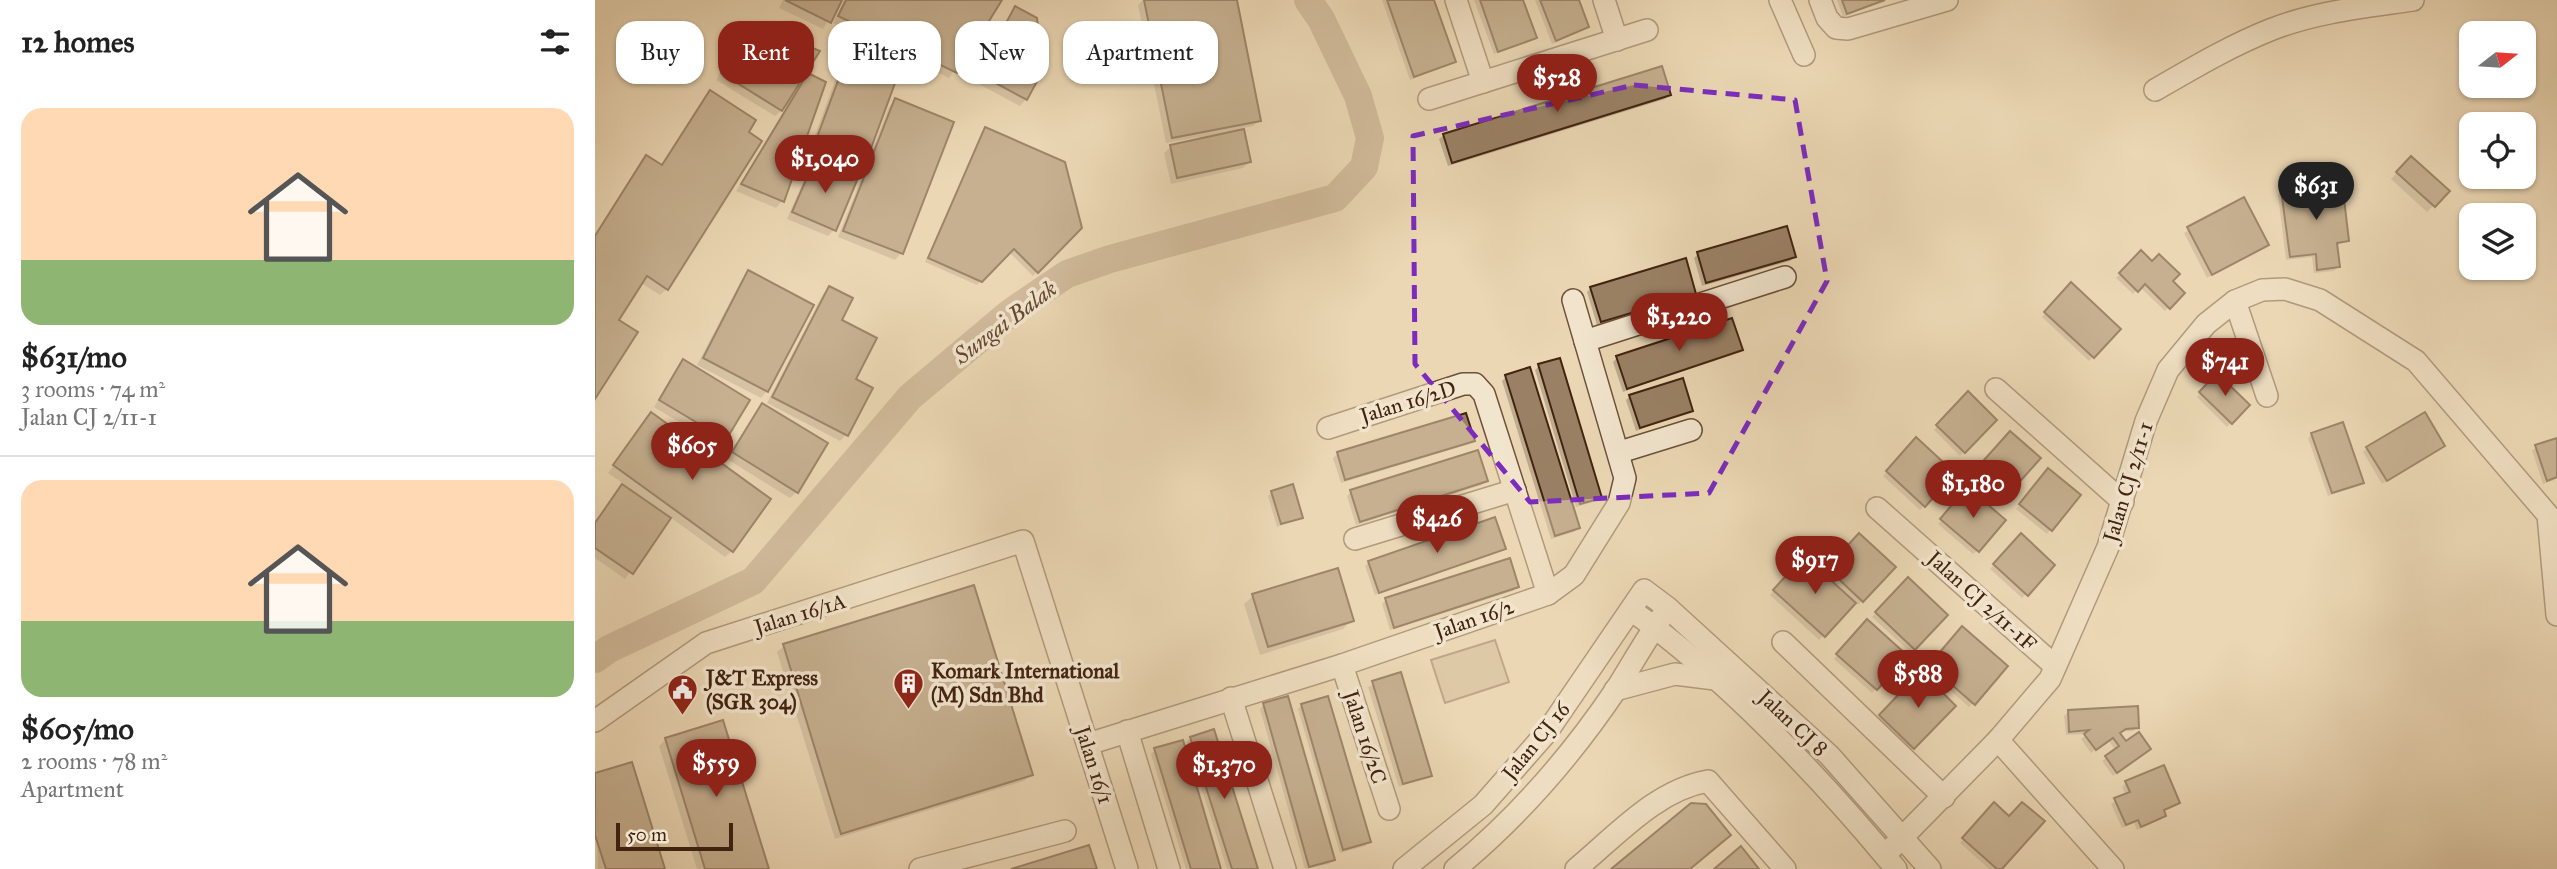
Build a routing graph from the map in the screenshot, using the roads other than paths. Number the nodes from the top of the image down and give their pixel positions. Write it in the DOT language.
graph roads {
  1 [pos="1456,0"];
  2 [pos="1604,0"];
  3 [pos="1780,0"];
  4 [pos="1820,0"];
  5 [pos="1947,0"];
  6 [pos="2413,0"];
  7 [pos="1647,30"];
  8 [pos="1617,40"];
  9 [pos="1804,55"];
  10 [pos="1483,82"];
  11 [pos="2155,90"];
  12 [pos="1429,99"];
  13 [pos="1785,277"];
  14 [pos="1573,300"];
  15 [pos="2235,301"];
  16 [pos="1585,341"];
  17 [pos="1996,388"];
  18 [pos="2267,396"];
  19 [pos="1328,428"];
  20 [pos="1691,430"];
  21 [pos="1620,452"];
  22 [pos="1515,490"];
  23 [pos="2123,502"];
  24 [pos="1877,508"];
  25 [pos="2552,513"];
  26 [pos="1355,539"];
  27 [pos="1023,541"];
  28 [pos="1644,590"];
  29 [pos="1548,594"];
  30 [pos="1668,608"];
  31 [pos="1632,610"];
  32 [pos="2557,615"];
  33 [pos="1655,627"];
  34 [pos="1783,642"];
  35 [pos="1342,665"];
  36 [pos="2055,666"];
  37 [pos="1715,678"];
  38 [pos="1615,690"];
  39 [pos="1231,698"];
  40 [pos="595,721"];
  41 [pos="1127,732"];
  42 [pos="1998,740"];
  43 [pos="1088,744"];
  44 [pos="1944,797"];
  45 [pos="1389,809"];
  46 [pos="1065,831"];
  47 [pos="1903,837"];
  48 [pos="1891,862"];
  49 [pos="924,869"];
  50 [pos="1127,869"];
  51 [pos="1169,869"];
  52 [pos="1285,869"];
  53 [pos="1404,869"];
  54 [pos="1455,869"];
  55 [pos="1577,869"];
  56 [pos="1785,869"];
  57 [pos="1930,869"];
  58 [pos="2113,869"];
  1 -- 10 [label="street"];
  2 -- 8 [label="street"];
  3 -- 9 [label="street"];
  4 -- 5 [label="street"];
  6 -- 11 [label="street"];
  7 -- 8 [label="street"];
  8 -- 10 [label="street"];
  10 -- 12 [label="street"];
  13 -- 16 [label="street"];
  14 -- 16 [label="street, Jalan 16/2"];
  15 -- 18 [label="street"];
  15 -- 23 [label="street, Jalan CJ 2/11-1"];
  15 -- 25 [label="street, Jalan CJ 2/11-1"];
  16 -- 21 [label="street, Jalan 16/2"];
  17 -- 23 [label="street"];
  19 -- 22 [label="street, Jalan 16/2D"];
  20 -- 21 [label="street"];
  21 -- 29 [label="street, Jalan 16/2"];
  22 -- 26 [label="street"];
  22 -- 29 [label="street"];
  23 -- 36 [label="street, Jalan CJ 2/11-1"];
  24 -- 36 [label="street, Jalan CJ 2/11-1F"];
  25 -- 32 [label="street, Jalan CJ 2/11-1"];
  27 -- 40 [label="street, Jalan 16/1A"];
  27 -- 43 [label="street, Jalan 16/1"];
  28 -- 30 [label="street, Jalan CJ 8"];
  28 -- 31 [label="street, Jalan CJ 16"];
  29 -- 35 [label="street, Jalan 16/2"];
  30 -- 33 [label="street, Jalan CJ 16"];
  30 -- 47 [label="street, Jalan CJ 8"];
  31 -- 33 [label="street, Jalan CJ 8"];
  31 -- 53 [label="street, Jalan CJ 16"];
  33 -- 37 [label="street, Jalan CJ 8"];
  33 -- 38 [label="street, Jalan CJ 16"];
  34 -- 44 [label="street"];
  35 -- 39 [label="street, Jalan 16/2"];
  35 -- 45 [label="street, Jalan 16/2C"];
  36 -- 42 [label="street, Jalan CJ 2/11-1"];
  37 -- 38 [label="street"];
  37 -- 48 [label="street, Jalan CJ 8"];
  38 -- 54 [label="street, Jalan CJ 16"];
  39 -- 41 [label="street, Jalan 16/2"];
  39 -- 52 [label="street"];
  41 -- 43 [label="street, Jalan 16/2"];
  41 -- 51 [label="street"];
  42 -- 44 [label="street, Jalan CJ 2/11-1"];
  42 -- 58 [label="street"];
  43 -- 50 [label="street, Jalan 16/1"];
  44 -- 47 [label="street, Jalan CJ 2/11-1"];
  46 -- 49 [label="street"];
  47 -- 48 [label="street, Jalan CJ 2/11-1"];
  47 -- 57 [label="street, Jalan CJ 8"];
  55 -- 56 [label="street"];
}
